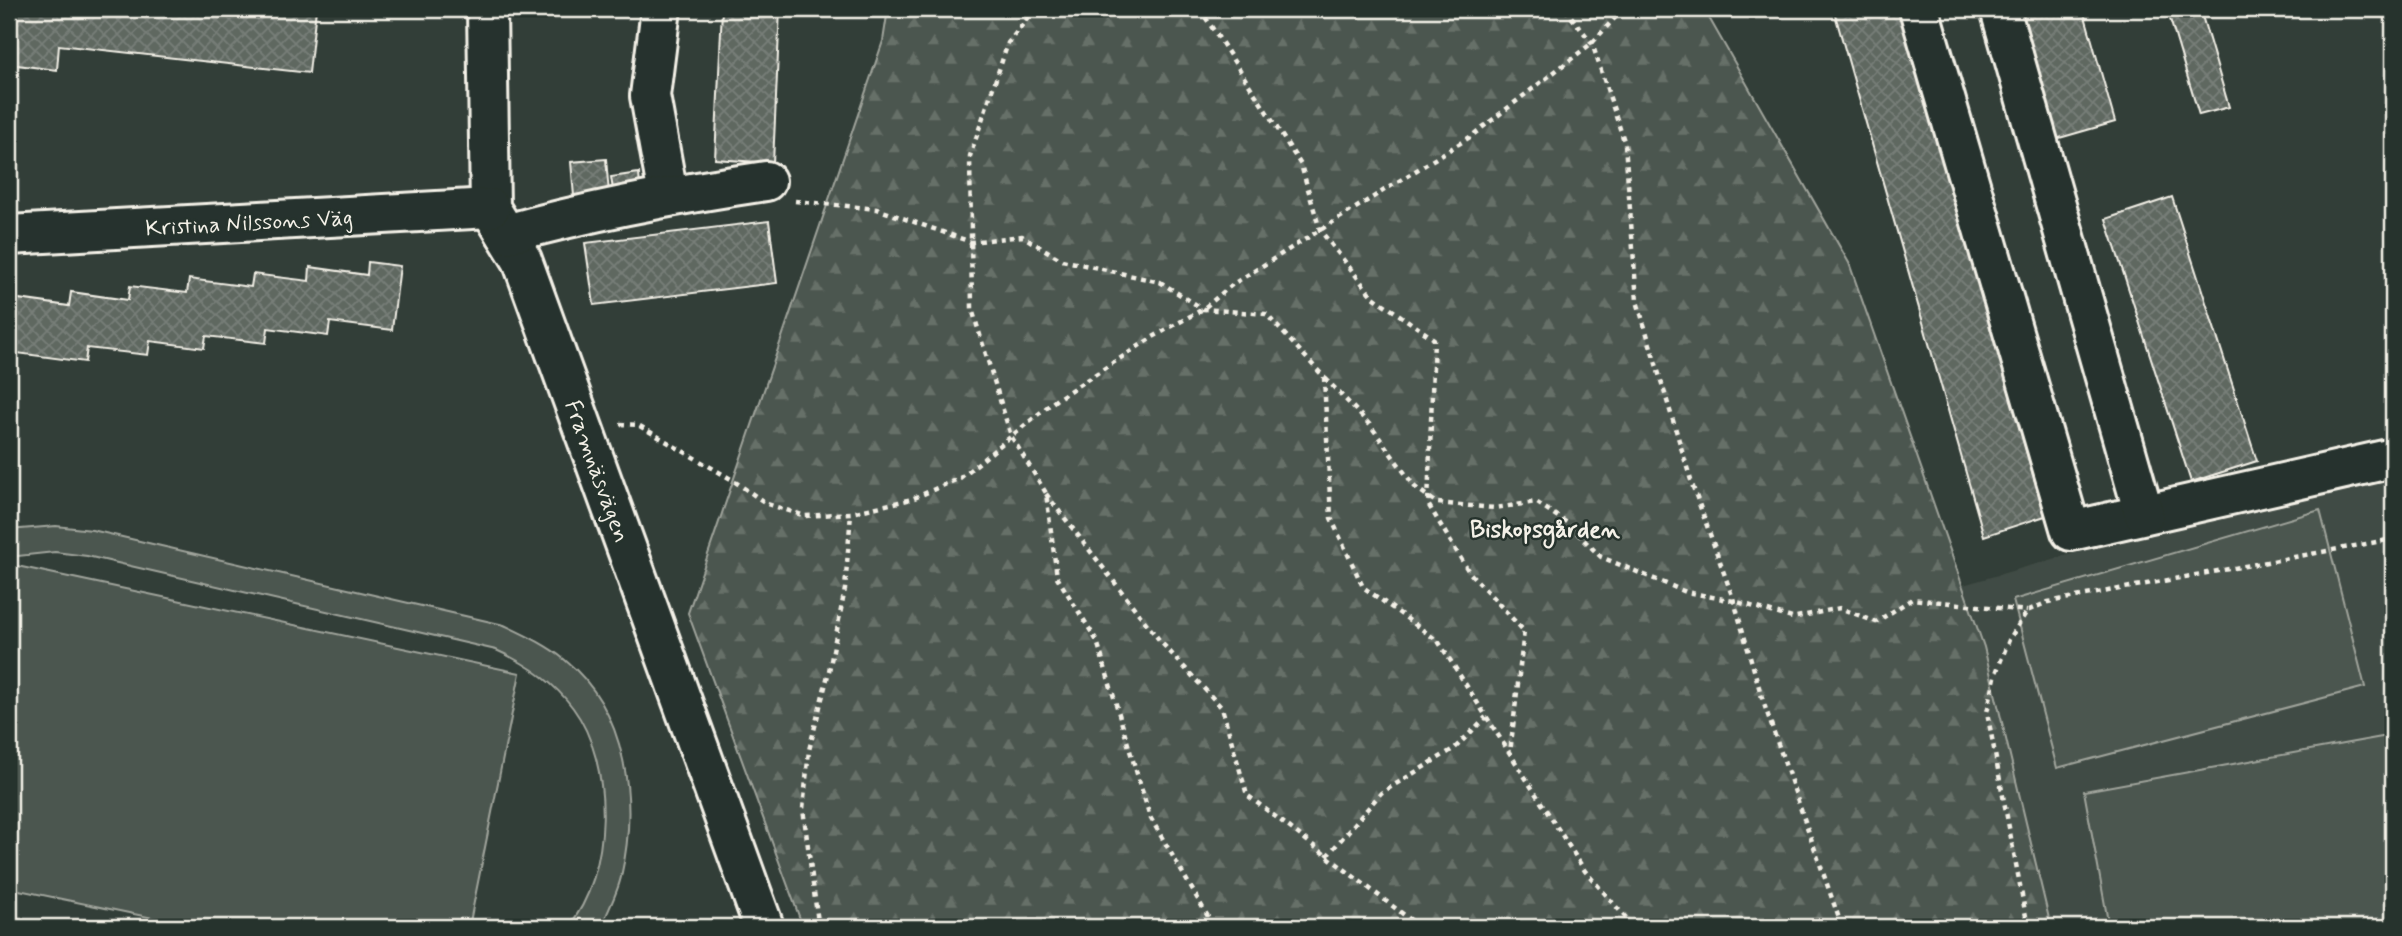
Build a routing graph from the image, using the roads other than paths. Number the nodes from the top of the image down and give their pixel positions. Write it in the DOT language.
graph roads {
  1 [pos="487,9"];
  2 [pos="661,9"];
  3 [pos="1919,9"];
  4 [pos="2000,9"];
  5 [pos="766,181"];
  6 [pos="668,195"];
  7 [pos="498,221"];
  8 [pos="9,235"];
  9 [pos="2393,458"];
  10 [pos="2144,514"];
  11 [pos="764,927"];
  1 -- 7 [label="street, Framnäsvägen"];
  2 -- 6 [label="street"];
  3 -- 10 [label="street"];
  4 -- 10 [label="street"];
  5 -- 6 [label="street, Kristina Nilssons Väg"];
  6 -- 7 [label="street, Kristina Nilssons Väg"];
  7 -- 8 [label="street, Kristina Nilssons Väg"];
  7 -- 11 [label="street, Framnäsvägen"];
  9 -- 10 [label="street"];
}
